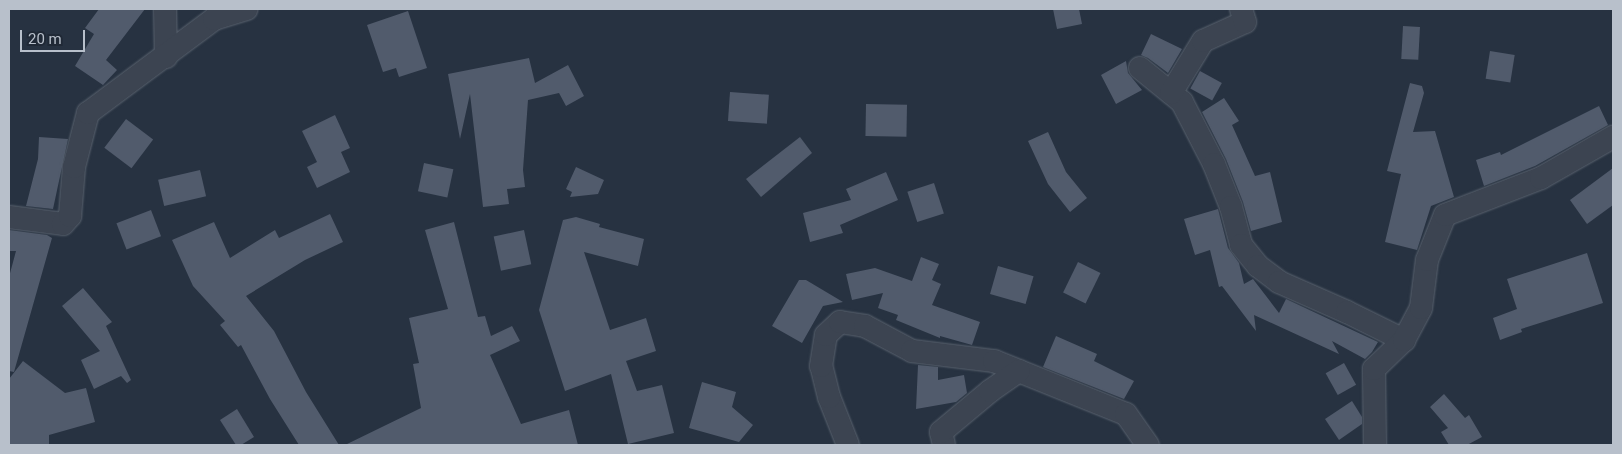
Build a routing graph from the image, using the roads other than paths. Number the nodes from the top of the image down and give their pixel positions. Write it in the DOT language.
graph roads {
  1 [pos="165,9"];
  2 [pos="247,9"];
  3 [pos="1241,9"];
  4 [pos="166,57"];
  5 [pos="1140,68"];
  6 [pos="1171,93"];
  7 [pos="1613,137"];
  8 [pos="9,217"];
  9 [pos="1404,340"];
  10 [pos="1019,371"];
  11 [pos="848,445"];
  12 [pos="944,445"];
  13 [pos="1148,445"];
  14 [pos="1375,445"];
  1 -- 4 [label="street"];
  2 -- 4 [label="street"];
  3 -- 6 [label="street"];
  4 -- 8 [label="street"];
  5 -- 6 [label="street"];
  6 -- 9 [label="street"];
  7 -- 9 [label="street"];
  9 -- 14 [label="street"];
  10 -- 11 [label="street"];
  10 -- 12 [label="street"];
  10 -- 13 [label="street"];
}
